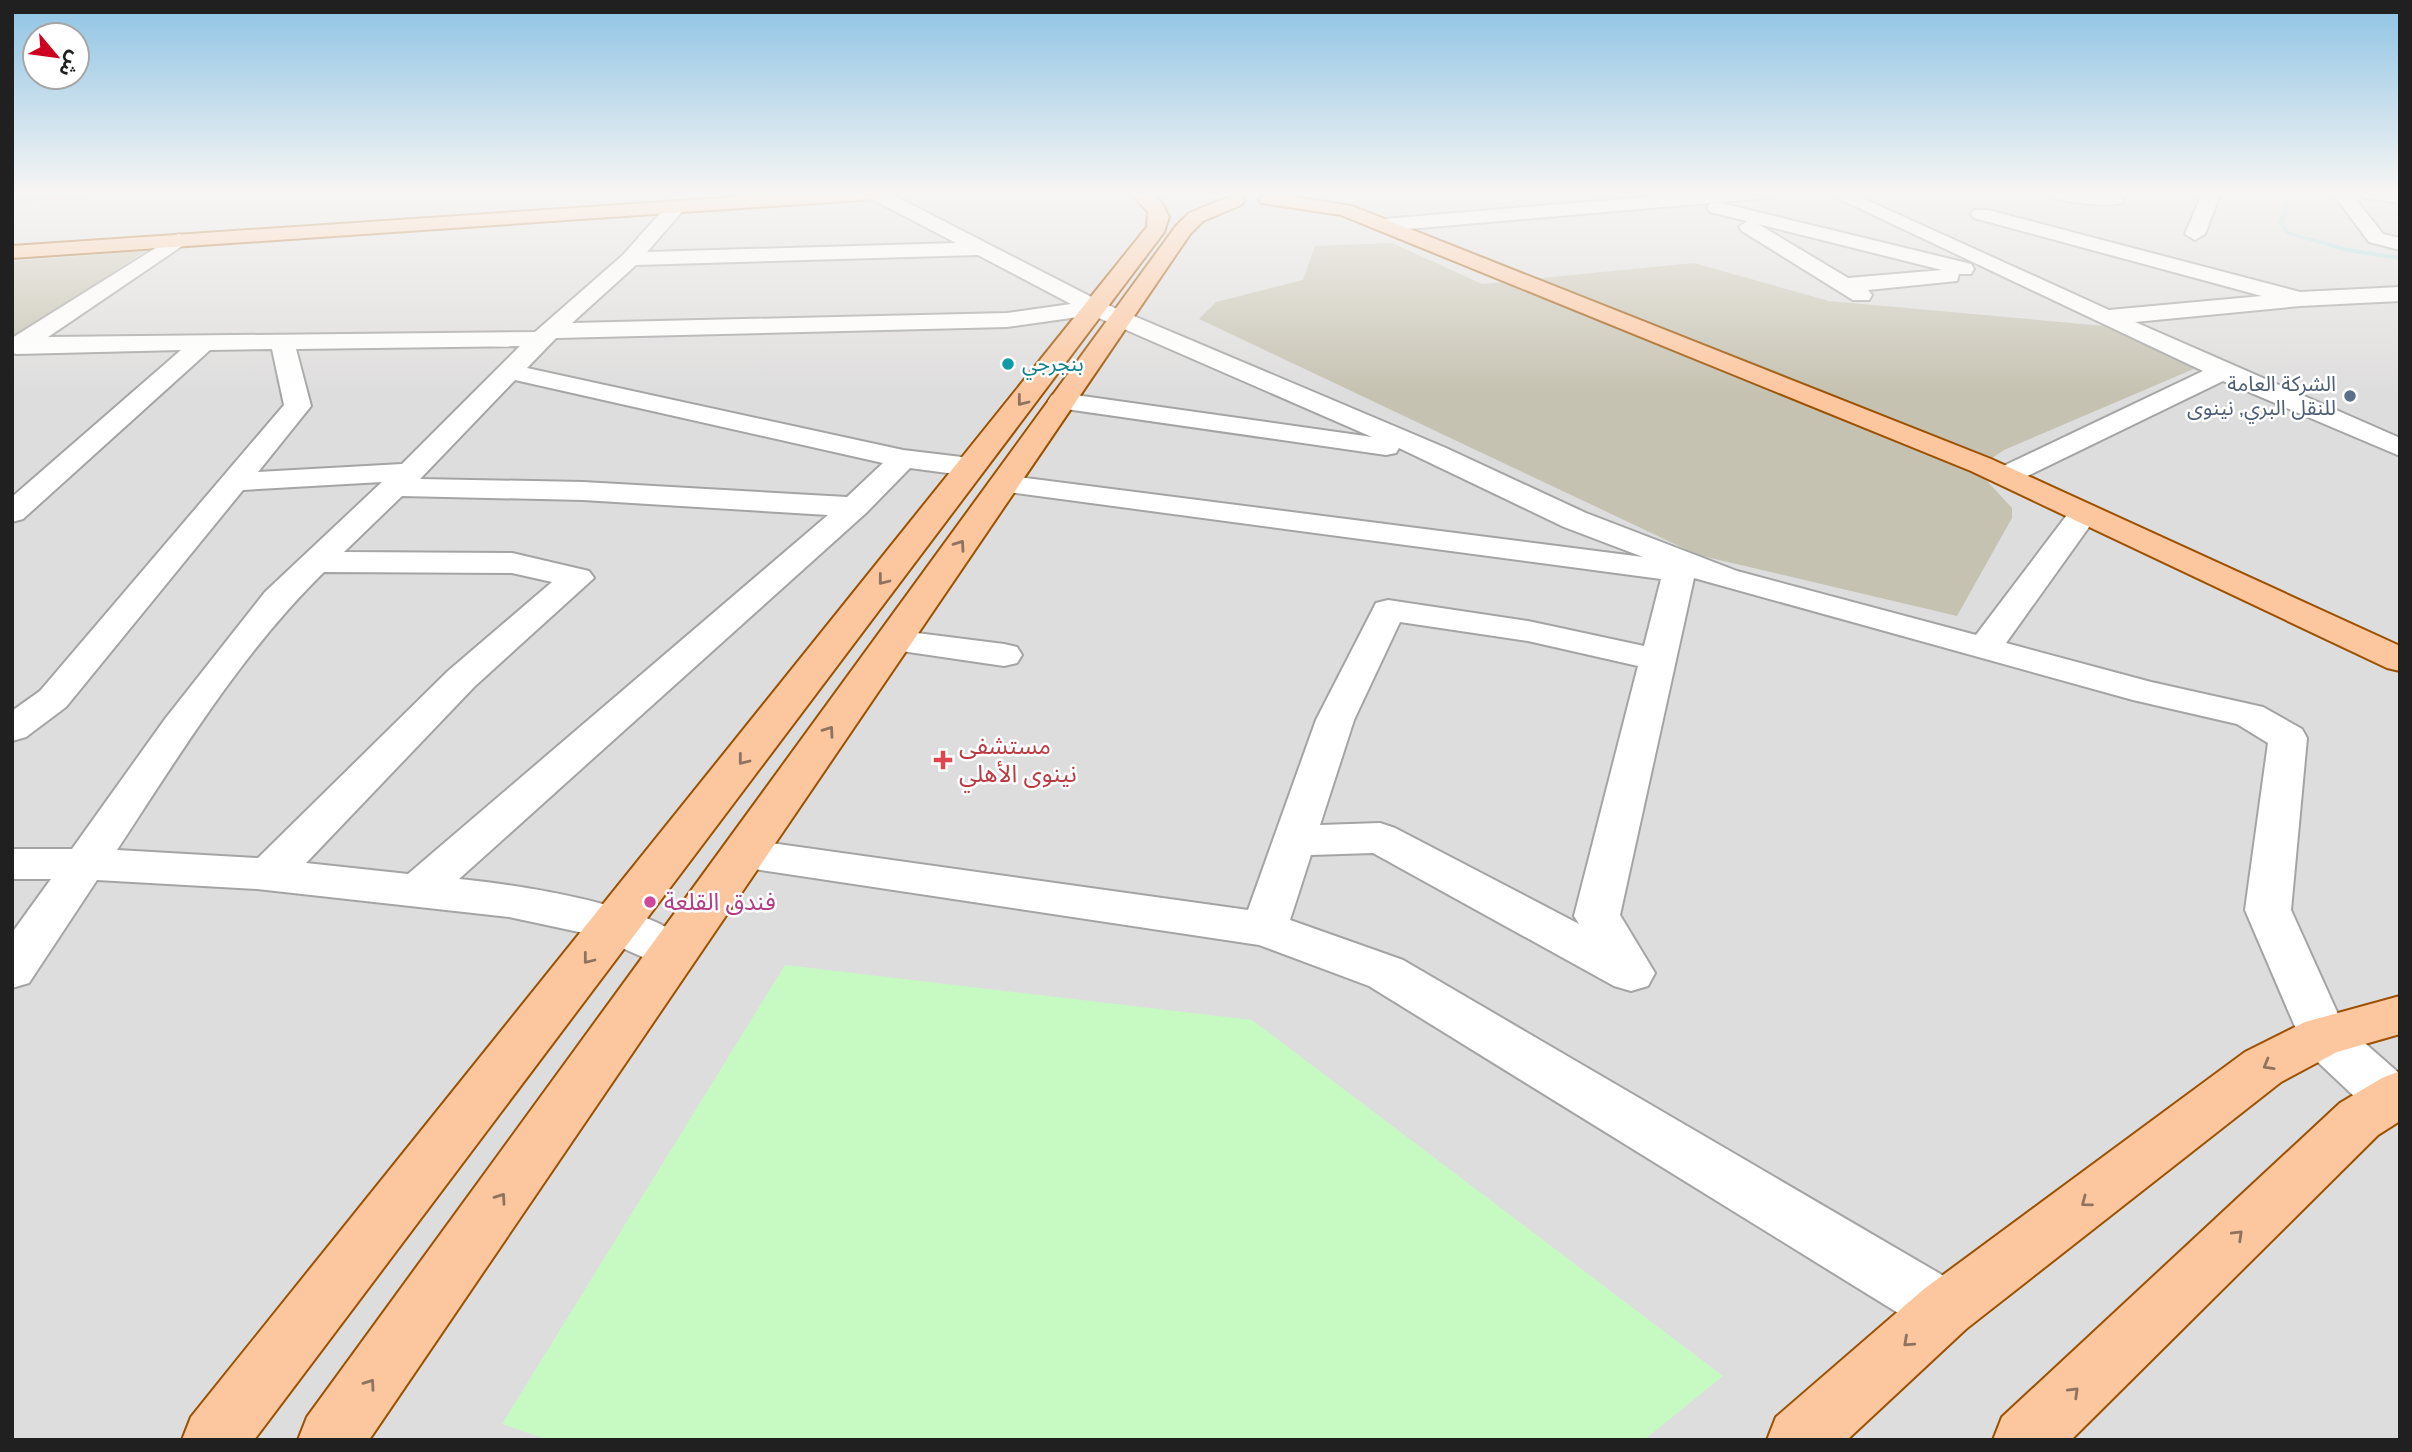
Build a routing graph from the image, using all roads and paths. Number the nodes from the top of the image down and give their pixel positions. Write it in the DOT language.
graph roads {
  1 [pos="147,260"];
  2 [pos="629,260"];
  3 [pos="1001,260"];
  4 [pos="1137,260"];
  5 [pos="1156,260"];
  6 [pos="1471,260"];
  7 [pos="1802,260"];
  8 [pos="1926,260"];
  9 [pos="2001,260"];
  10 [pos="2152,260"];
  11 [pos="1979,273"];
  12 [pos="2011,273"];
  13 [pos="2400,294"];
  14 [pos="2300,299"];
  15 [pos="1107,313"];
  16 [pos="2107,318"];
  17 [pos="545,335"];
  18 [pos="205,342"];
  19 [pos="282,342"];
  20 [pos="15,347"];
  21 [pos="508,371"];
  22 [pos="2223,371"];
  23 [pos="1061,401"];
  24 [pos="2400,447"];
  25 [pos="1436,454"];
  26 [pos="903,459"];
  27 [pos="987,476"];
  28 [pos="2006,476"];
  29 [pos="403,480"];
  30 [pos="234,482"];
  31 [pos="855,507"];
  32 [pos="12,513"];
  33 [pos="2084,513"];
  34 [pos="316,562"];
  35 [pos="1679,572"];
  36 [pos="1725,578"];
  37 [pos="893,641"];
  38 [pos="1985,648"];
  39 [pos="1004,655"];
  40 [pos="1658,660"];
  41 [pos="2400,660"];
  42 [pos="12,729"];
  43 [pos="1294,841"];
  44 [pos="742,854"];
  45 [pos="88,863"];
  46 [pos="12,864"];
  47 [pos="270,873"];
  48 [pos="417,891"];
  49 [pos="616,923"];
  50 [pos="1264,929"];
  51 [pos="674,953"];
  52 [pos="12,970"];
  53 [pos="2400,1015"];
  54 [pos="2323,1036"];
  55 [pos="2396,1096"];
  56 [pos="1945,1308"];
  57 [pos="214,1440"];
  58 [pos="330,1440"];
  59 [pos="1799,1440"];
  60 [pos="2025,1440"];
  1 -- 20 [label="street"];
  2 -- 17 [label="street"];
  3 -- 15 [label="street"];
  4 -- 15 [label="main road"];
  5 -- 15 [label="main road"];
  6 -- 28 [label="main road"];
  7 -- 11 [label="street"];
  8 -- 11 [label="street"];
  9 -- 12 [label="street"];
  10 -- 14 [label="street"];
  11 -- 12 [label="street"];
  12 -- 16 [label="street"];
  13 -- 14 [label="street"];
  14 -- 16 [label="street"];
  15 -- 17 [label="street"];
  15 -- 23 [label="main road"];
  15 -- 25 [label="street"];
  15 -- 27 [label="main road, one-way"];
  16 -- 22 [label="street"];
  17 -- 19 [label="street"];
  17 -- 21 [label="street"];
  18 -- 19 [label="street"];
  18 -- 20 [label="street"];
  18 -- 32 [label="street"];
  19 -- 30 [label="street"];
  21 -- 26 [label="street"];
  21 -- 29 [label="street"];
  22 -- 24 [label="street"];
  22 -- 28 [label="street"];
  23 -- 25 [label="street"];
  23 -- 27 [label="main road"];
  25 -- 36 [label="street"];
  26 -- 27 [label="street"];
  26 -- 31 [label="street"];
  27 -- 35 [label="street"];
  37 -- 27 [label="main road, one-way"];
  27 -- 49 [label="main road, one-way"];
  28 -- 33 [label="main road"];
  29 -- 30 [label="street"];
  29 -- 31 [label="street"];
  29 -- 34 [label="street"];
  30 -- 42 [label="street"];
  31 -- 48 [label="street"];
  33 -- 38 [label="street"];
  33 -- 41 [label="main road"];
  34 -- 45 [label="street"];
  34 -- 47 [label="street"];
  35 -- 36 [label="street"];
  35 -- 40 [label="street"];
  36 -- 38 [label="street"];
  37 -- 39 [label="street"];
  44 -- 37 [label="main road, one-way"];
  38 -- 54 [label="street"];
  40 -- 43 [label="street"];
  40 -- 43 [label="street"];
  43 -- 50 [label="street"];
  44 -- 50 [label="street"];
  44 -- 51 [label="main road"];
  45 -- 46 [label="street"];
  45 -- 47 [label="street"];
  45 -- 52 [label="street"];
  47 -- 48 [label="street"];
  48 -- 49 [label="street"];
  49 -- 51 [label="street"];
  49 -- 57 [label="main road, one-way"];
  50 -- 56 [label="street"];
  58 -- 51 [label="main road, one-way"];
  53 -- 54 [label="main road"];
  54 -- 55 [label="street"];
  54 -- 56 [label="main road, one-way"];
  60 -- 55 [label="main road, one-way"];
  56 -- 59 [label="main road, one-way"];
}
